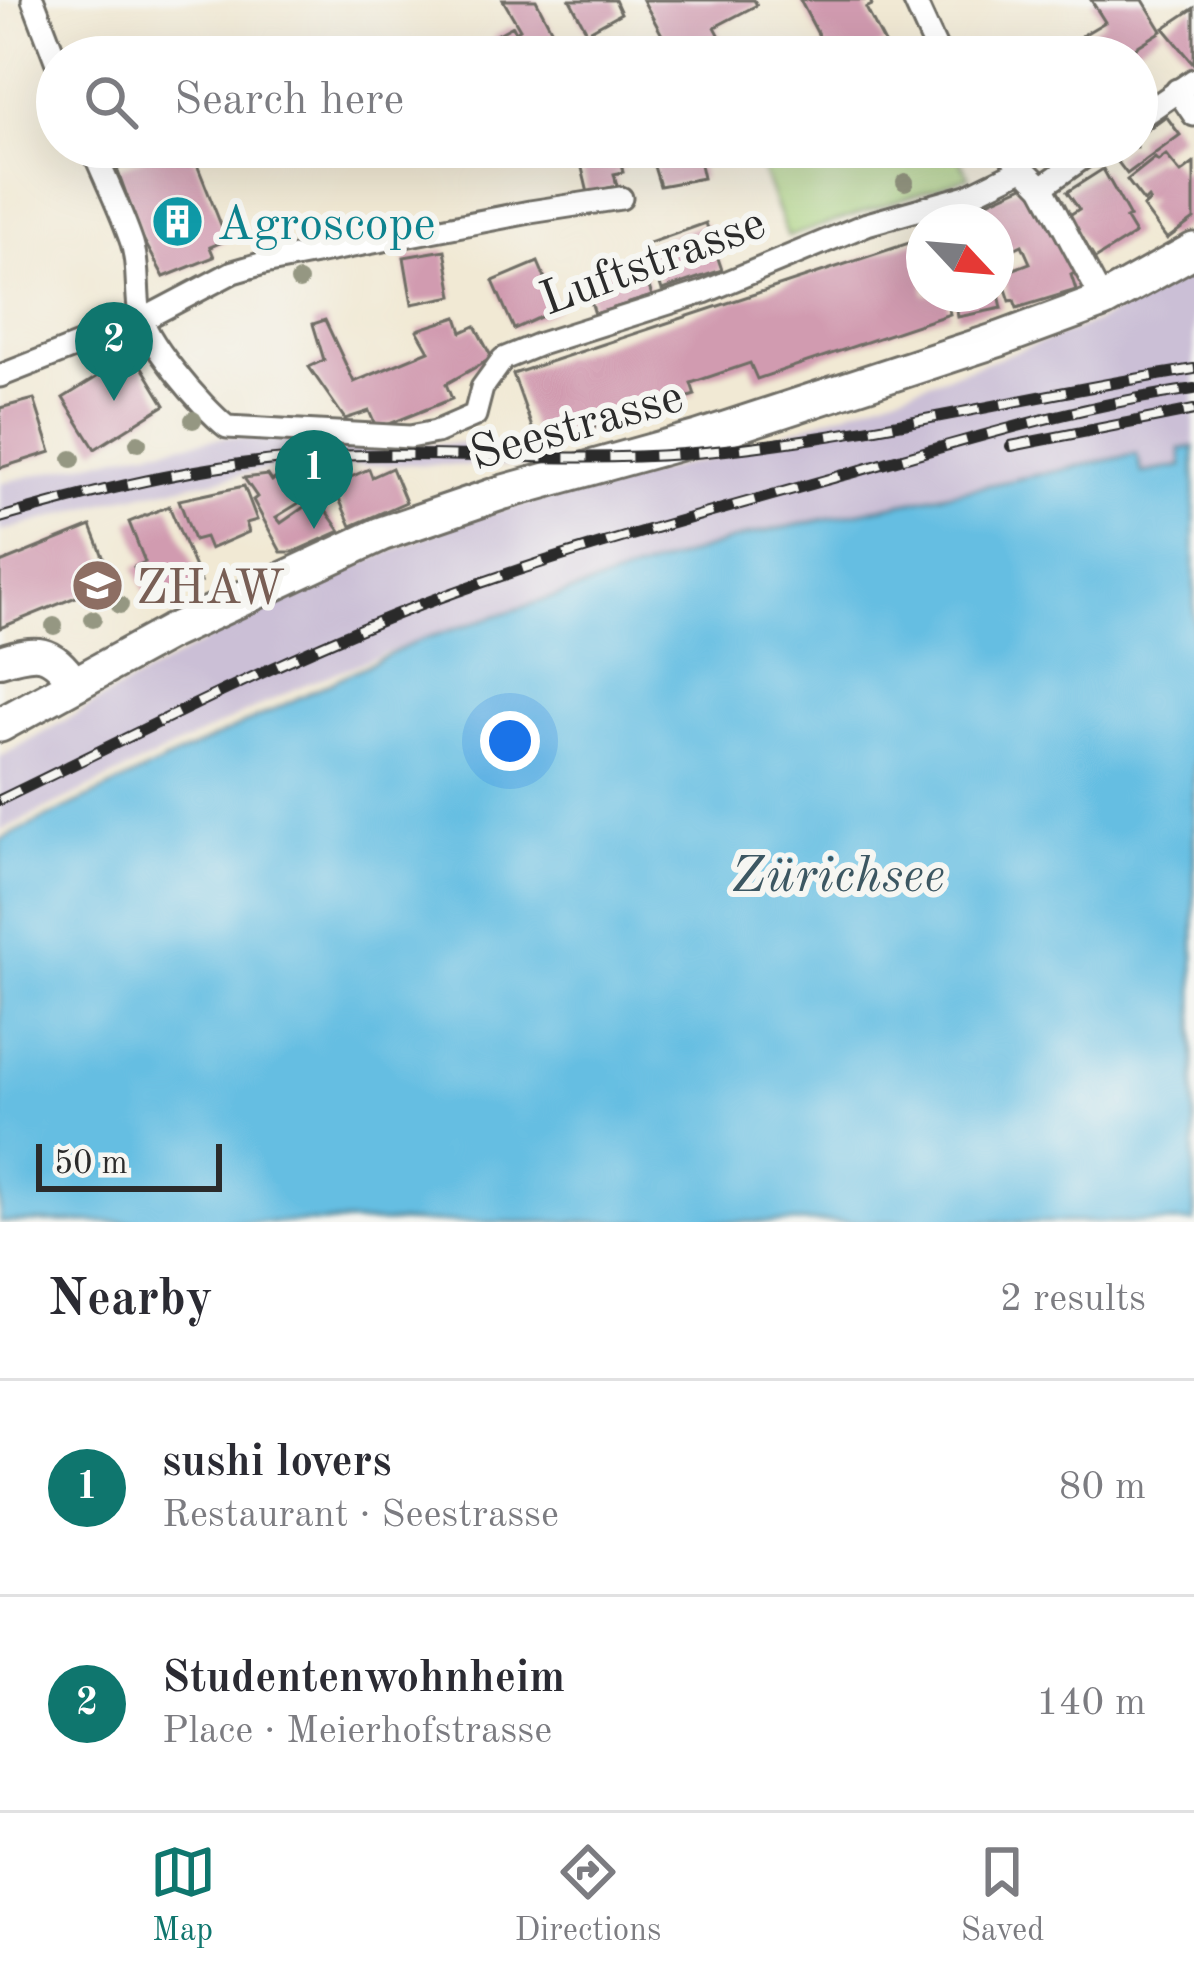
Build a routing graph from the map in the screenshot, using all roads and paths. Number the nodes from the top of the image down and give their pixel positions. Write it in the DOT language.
graph roads {
  1 [pos="33,0"];
  2 [pos="914,0"];
  3 [pos="47,36"];
  4 [pos="930,36"];
  5 [pos="1185,85"];
  6 [pos="1158,104"];
  7 [pos="1194,116"];
  8 [pos="101,168"];
  9 [pos="1024,168"];
  10 [pos="1069,168"];
  11 [pos="1042,187"];
  12 [pos="621,198"];
  13 [pos="1194,250"];
  14 [pos="1103,301"];
  15 [pos="142,320"];
  16 [pos="0,376"];
  17 [pos="0,662"];
  18 [pos="74,682"];
  19 [pos="0,725"];
  1 -- 3 [label="street"];
  2 -- 4 [label="street"];
  5 -- 6 [label="street"];
  5 -- 7 [label="street"];
  8 -- 15 [label="street"];
  9 -- 11 [label="street"];
  9 -- 15 [label="street, Luftstrasse"];
  10 -- 11 [label="street"];
  11 -- 14 [label="street"];
  12 -- 15 [label="street"];
  13 -- 14 [label="main road, Seestrasse"];
  14 -- 18 [label="main road, Seestrasse"];
  15 -- 16 [label="street"];
  17 -- 18 [label="main road"];
  18 -- 19 [label="main road, Seestrasse"];
}
